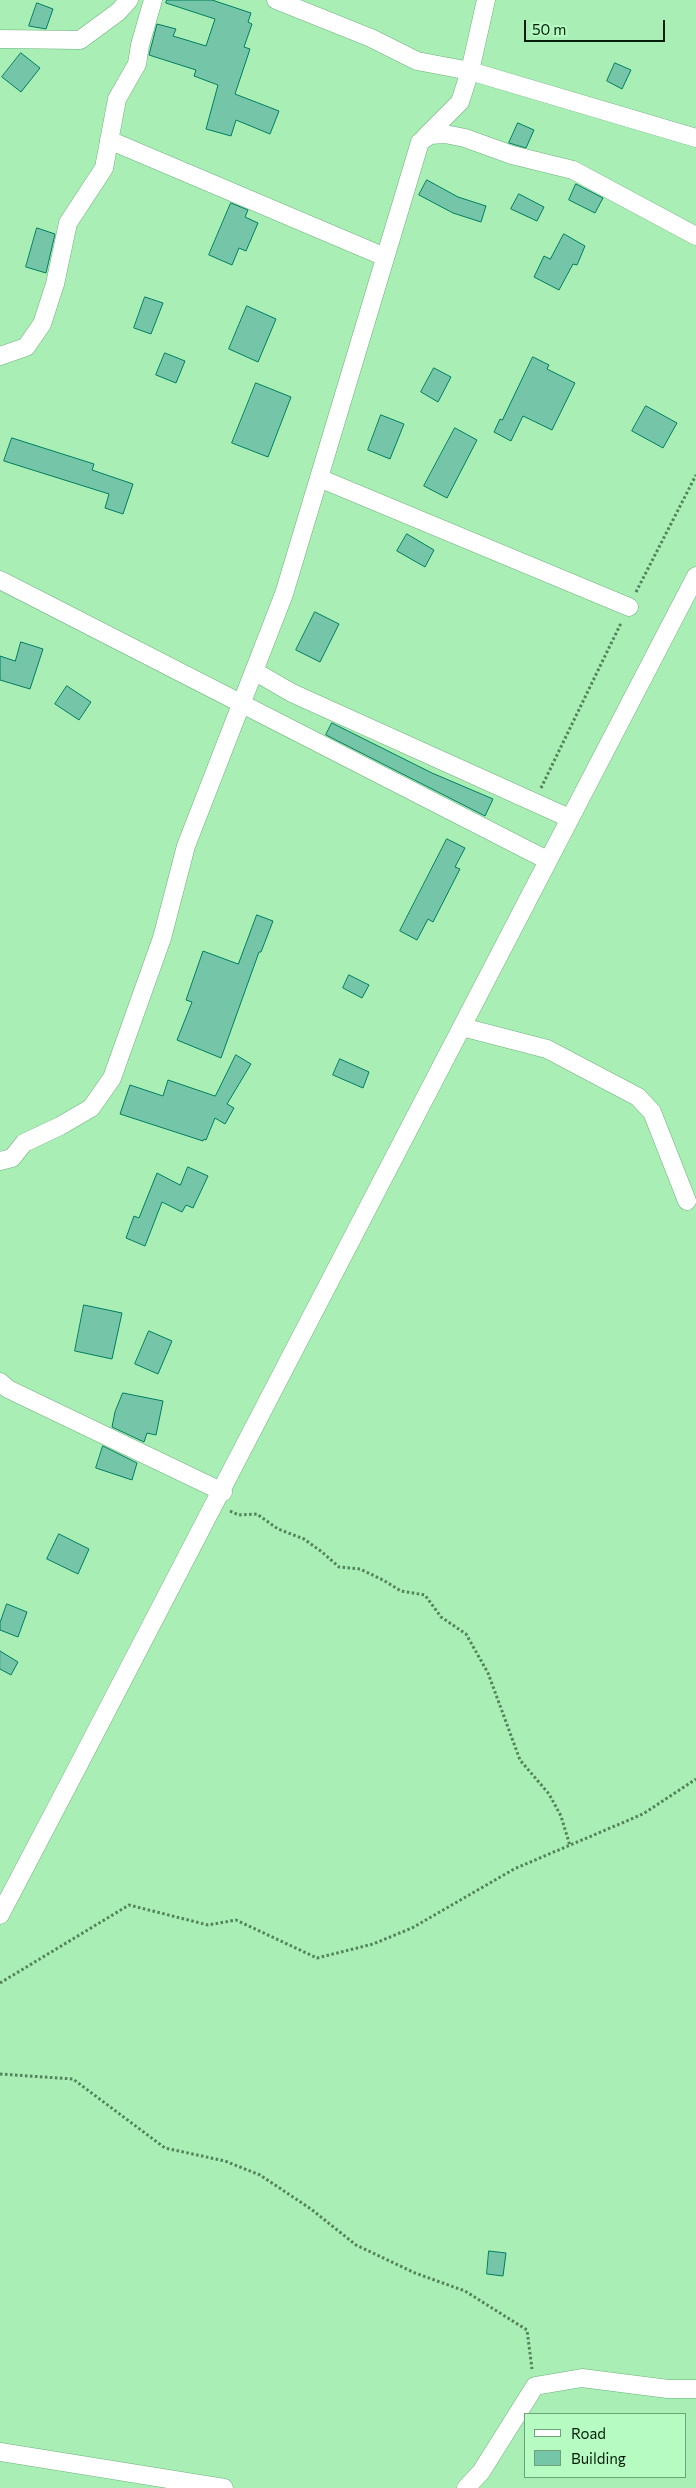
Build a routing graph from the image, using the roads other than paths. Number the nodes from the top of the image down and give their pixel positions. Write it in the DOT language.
graph roads {
  1 [pos="128,0"];
  2 [pos="153,0"];
  3 [pos="276,0"];
  4 [pos="486,0"];
  5 [pos="0,39"];
  6 [pos="470,71"];
  7 [pos="696,138"];
  8 [pos="109,140"];
  9 [pos="420,142"];
  10 [pos="696,236"];
  11 [pos="385,257"];
  12 [pos="0,356"];
  13 [pos="319,478"];
  14 [pos="696,576"];
  15 [pos="0,580"];
  16 [pos="629,607"];
  17 [pos="254,671"];
  18 [pos="242,704"];
  19 [pos="569,818"];
  20 [pos="547,860"];
  21 [pos="462,1027"];
  22 [pos="0,1161"];
  23 [pos="687,1201"];
  24 [pos="0,1382"];
  25 [pos="220,1498"];
  26 [pos="0,1915"];
  27 [pos="696,2389"];
  28 [pos="0,2452"];
  29 [pos="224,2488"];
  30 [pos="466,2488"];
  1 -- 5 [label="street"];
  2 -- 8 [label="street"];
  3 -- 6 [label="street"];
  4 -- 6 [label="street"];
  6 -- 7 [label="street"];
  6 -- 9 [label="street"];
  8 -- 11 [label="street"];
  8 -- 12 [label="street"];
  9 -- 10 [label="street"];
  9 -- 11 [label="street"];
  11 -- 13 [label="street"];
  13 -- 16 [label="street"];
  13 -- 17 [label="street"];
  14 -- 19 [label="street"];
  15 -- 18 [label="street"];
  17 -- 18 [label="street"];
  17 -- 19 [label="street"];
  18 -- 20 [label="street"];
  18 -- 22 [label="street"];
  19 -- 20 [label="street"];
  20 -- 21 [label="street"];
  21 -- 23 [label="street"];
  21 -- 25 [label="street"];
  24 -- 25 [label="street"];
  25 -- 26 [label="street"];
  27 -- 30 [label="street"];
  28 -- 29 [label="street"];
}
